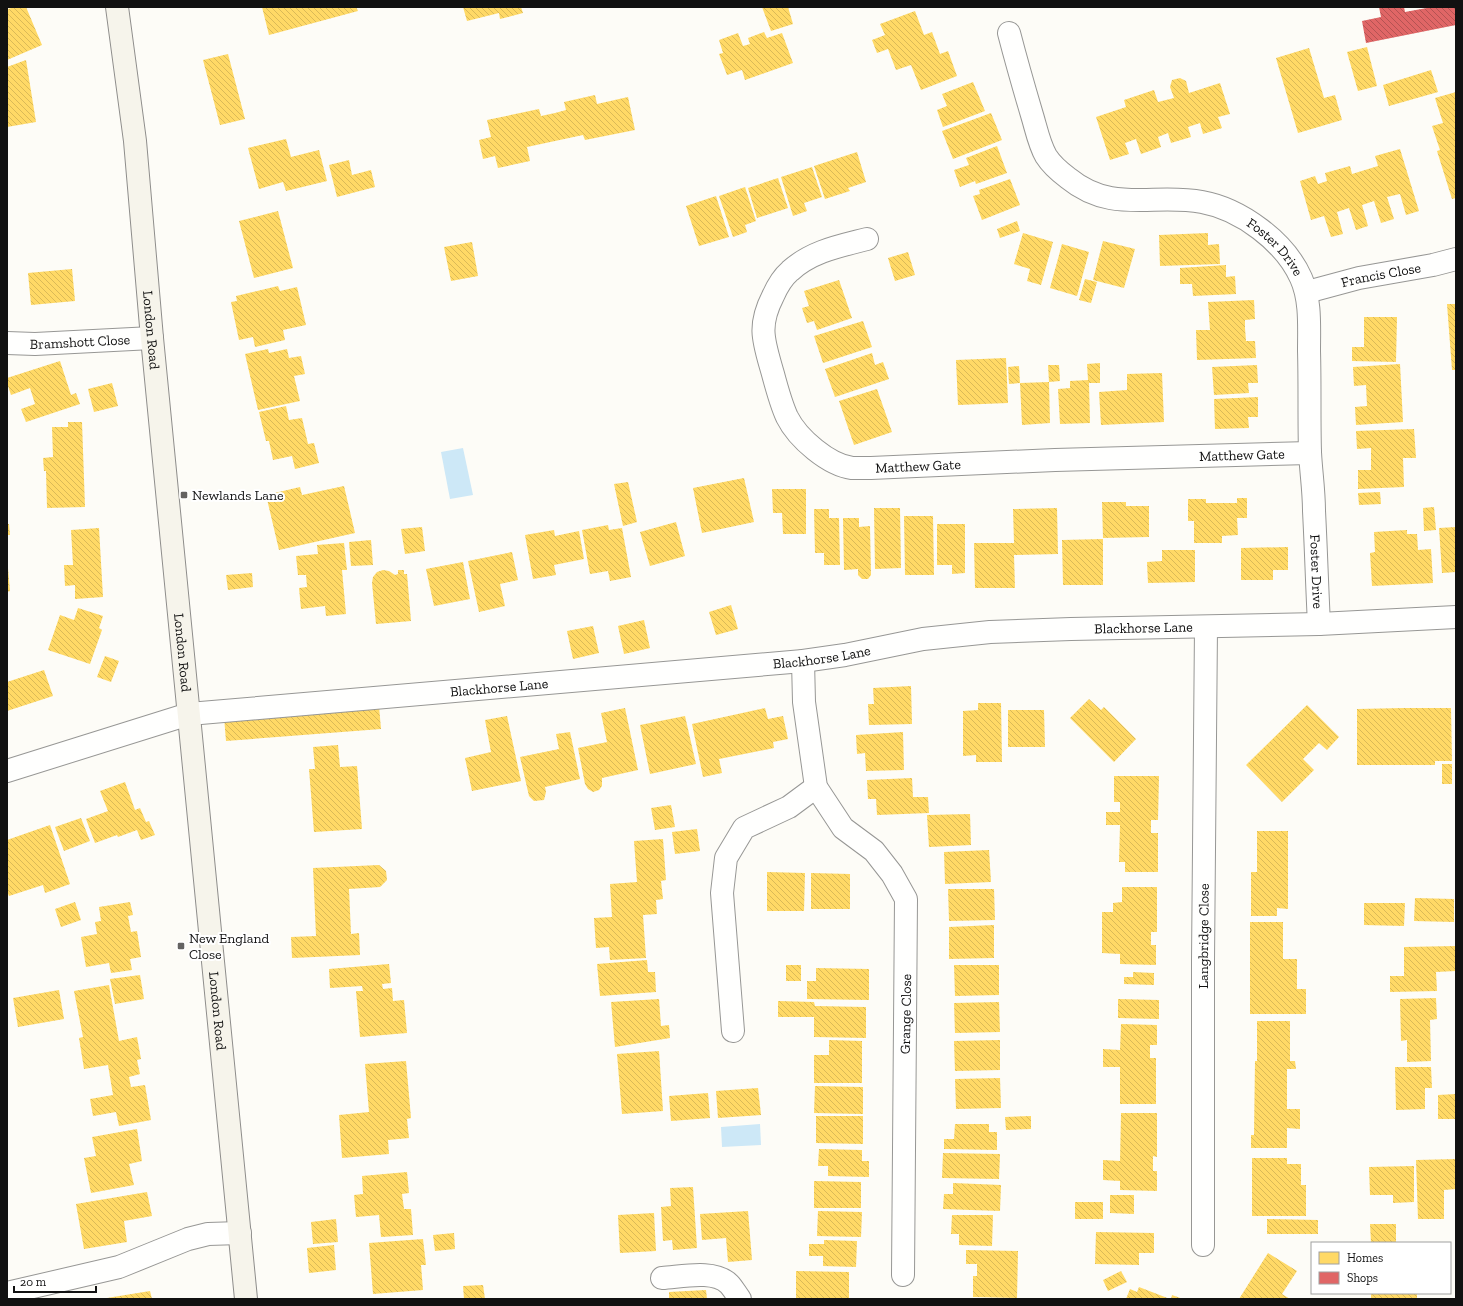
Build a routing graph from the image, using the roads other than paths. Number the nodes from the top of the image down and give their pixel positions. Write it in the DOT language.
graph roads {
  1 [pos="117,7"];
  2 [pos="1009,33"];
  3 [pos="867,239"];
  4 [pos="1456,259"];
  5 [pos="1307,292"];
  6 [pos="152,338"];
  7 [pos="7,343"];
  8 [pos="1310,453"];
  9 [pos="1456,617"];
  10 [pos="1319,624"];
  11 [pos="1206,627"];
  12 [pos="802,661"];
  13 [pos="188,714"];
  14 [pos="7,771"];
  15 [pos="816,787"];
  16 [pos="733,1031"];
  17 [pos="240,1233"];
  18 [pos="1203,1245"];
  19 [pos="903,1275"];
  20 [pos="662,1278"];
  21 [pos="7,1293"];
  22 [pos="246,1299"];
  23 [pos="740,1299"];
  1 -- 6 [label="main road, London Road"];
  2 -- 5 [label="street, Foster Drive"];
  3 -- 8 [label="street, Matthew Gate"];
  4 -- 5 [label="street, Francis Close"];
  5 -- 8 [label="street, Foster Drive"];
  6 -- 7 [label="street, Bramshott Close"];
  6 -- 13 [label="main road, London Road"];
  8 -- 10 [label="street, Foster Drive"];
  9 -- 10 [label="street, Blackhorse Lane"];
  10 -- 11 [label="street, Blackhorse Lane"];
  11 -- 12 [label="street, Blackhorse Lane"];
  11 -- 18 [label="street, Langbridge Close"];
  12 -- 13 [label="street, Blackhorse Lane"];
  12 -- 15 [label="street, Grange Close"];
  13 -- 14 [label="street"];
  13 -- 17 [label="main road, London Road"];
  15 -- 16 [label="street"];
  15 -- 19 [label="street, Grange Close"];
  17 -- 21 [label="street"];
  17 -- 22 [label="main road, London Road"];
  20 -- 23 [label="street"];
}
